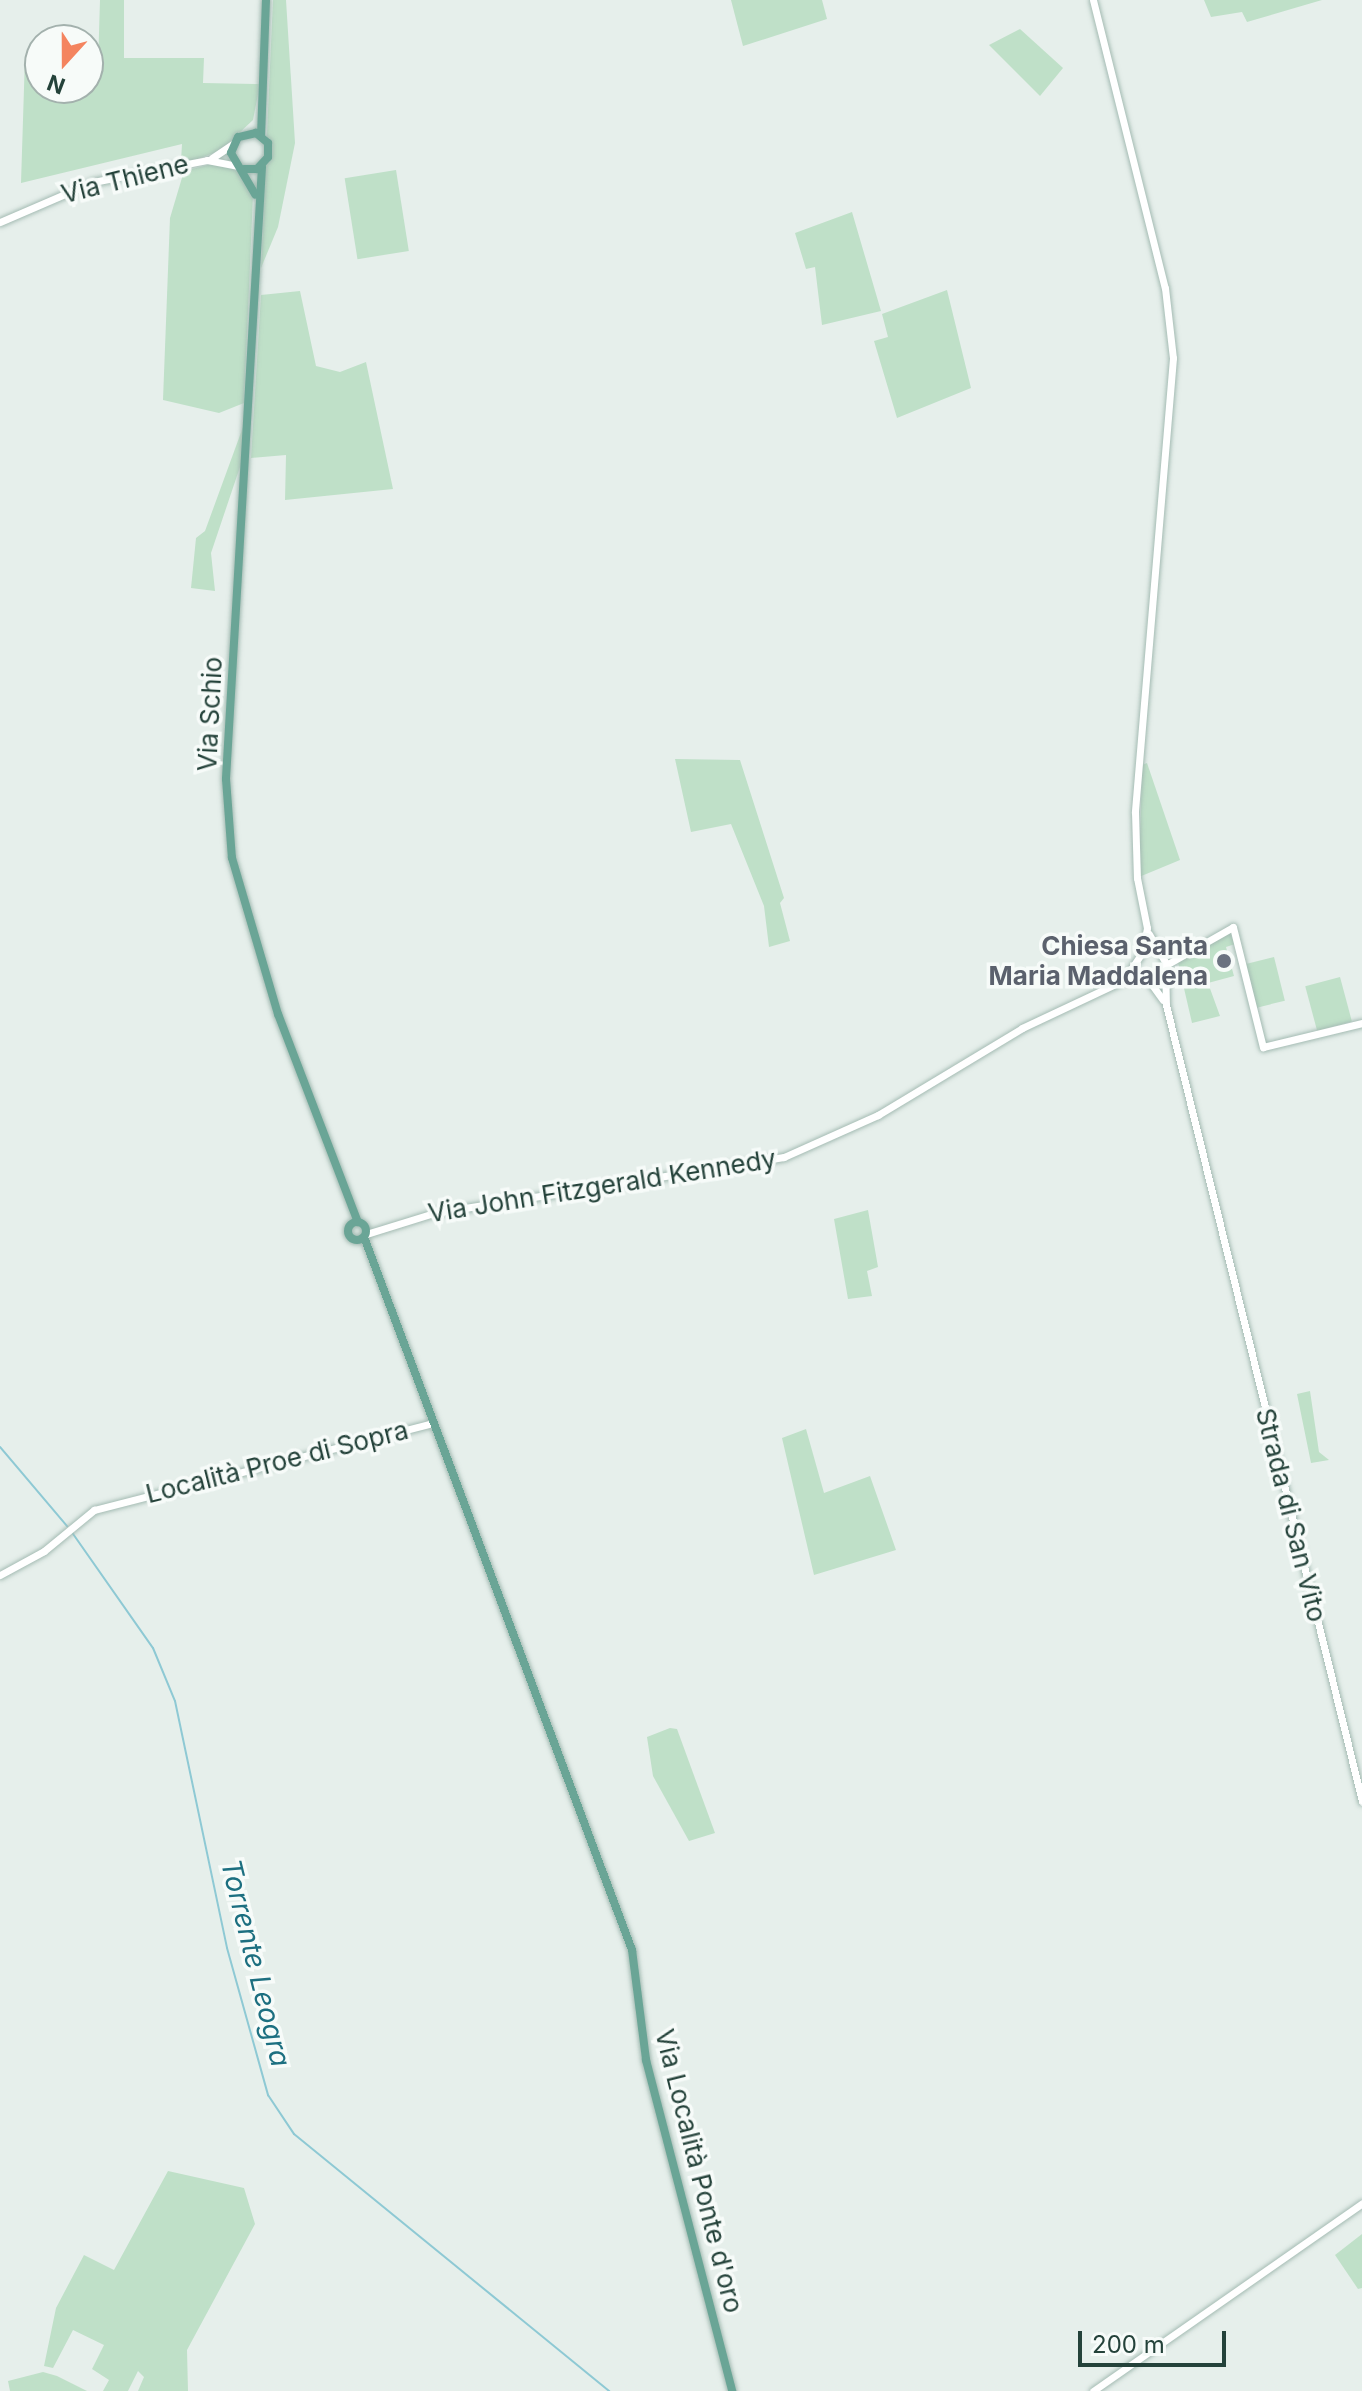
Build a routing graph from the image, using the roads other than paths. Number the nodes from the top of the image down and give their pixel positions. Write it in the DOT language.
graph roads {
  1 [pos="266,0"];
  2 [pos="1093,0"];
  3 [pos="260,110"];
  4 [pos="245,133"];
  5 [pos="261,136"];
  6 [pos="233,144"];
  7 [pos="207,160"];
  8 [pos="241,167"];
  9 [pos="262,167"];
  10 [pos="255,196"];
  11 [pos="0,222"];
  12 [pos="1147,928"];
  13 [pos="1159,952"];
  14 [pos="1183,952"];
  15 [pos="1142,953"];
  16 [pos="1137,965"];
  17 [pos="1164,970"];
  18 [pos="1146,977"];
  19 [pos="1124,980"];
  20 [pos="1166,1005"];
  21 [pos="1362,1023"];
  22 [pos="361,1230"];
  23 [pos="433,1423"];
  24 [pos="0,1575"];
  25 [pos="1362,1801"];
  26 [pos="1362,2203"];
  27 [pos="732,2391"];
  28 [pos="1093,2391"];
  1 -- 3 [label="main road"];
  2 -- 12 [label="main road"];
  3 -- 4 [label="main road"];
  3 -- 5 [label="main road"];
  4 -- 5 [label="main road"];
  4 -- 6 [label="main road"];
  5 -- 9 [label="main road"];
  6 -- 7 [label="main road, Via Thiene"];
  6 -- 8 [label="main road"];
  7 -- 8 [label="main road, Via Thiene"];
  7 -- 11 [label="main road, Via Thiene"];
  8 -- 9 [label="main road"];
  8 -- 10 [label="main road"];
  9 -- 10 [label="main road"];
  10 -- 22 [label="main road, Via Schio"];
  12 -- 13 [label="main road"];
  12 -- 15 [label="main road, Via John Fitzgerald Kennedy"];
  13 -- 14 [label="main road"];
  13 -- 15 [label="main road"];
  13 -- 17 [label="main road"];
  14 -- 17 [label="main road"];
  14 -- 21 [label="main road"];
  15 -- 16 [label="main road, Via John Fitzgerald Kennedy"];
  16 -- 18 [label="main road"];
  16 -- 19 [label="main road, Via John Fitzgerald Kennedy"];
  17 -- 18 [label="main road, Via John Fitzgerald Kennedy"];
  17 -- 20 [label="main road"];
  18 -- 19 [label="main road, Via John Fitzgerald Kennedy"];
  18 -- 20 [label="main road"];
  19 -- 22 [label="main road, Via John Fitzgerald Kennedy"];
  20 -- 25 [label="main road, Strada di San Vito"];
  22 -- 23 [label="main road, Via Schio"];
  23 -- 24 [label="main road, Località Proe di Sopra"];
  23 -- 27 [label="main road, Via Località Ponte d'oro"];
  26 -- 28 [label="main road"];
}
